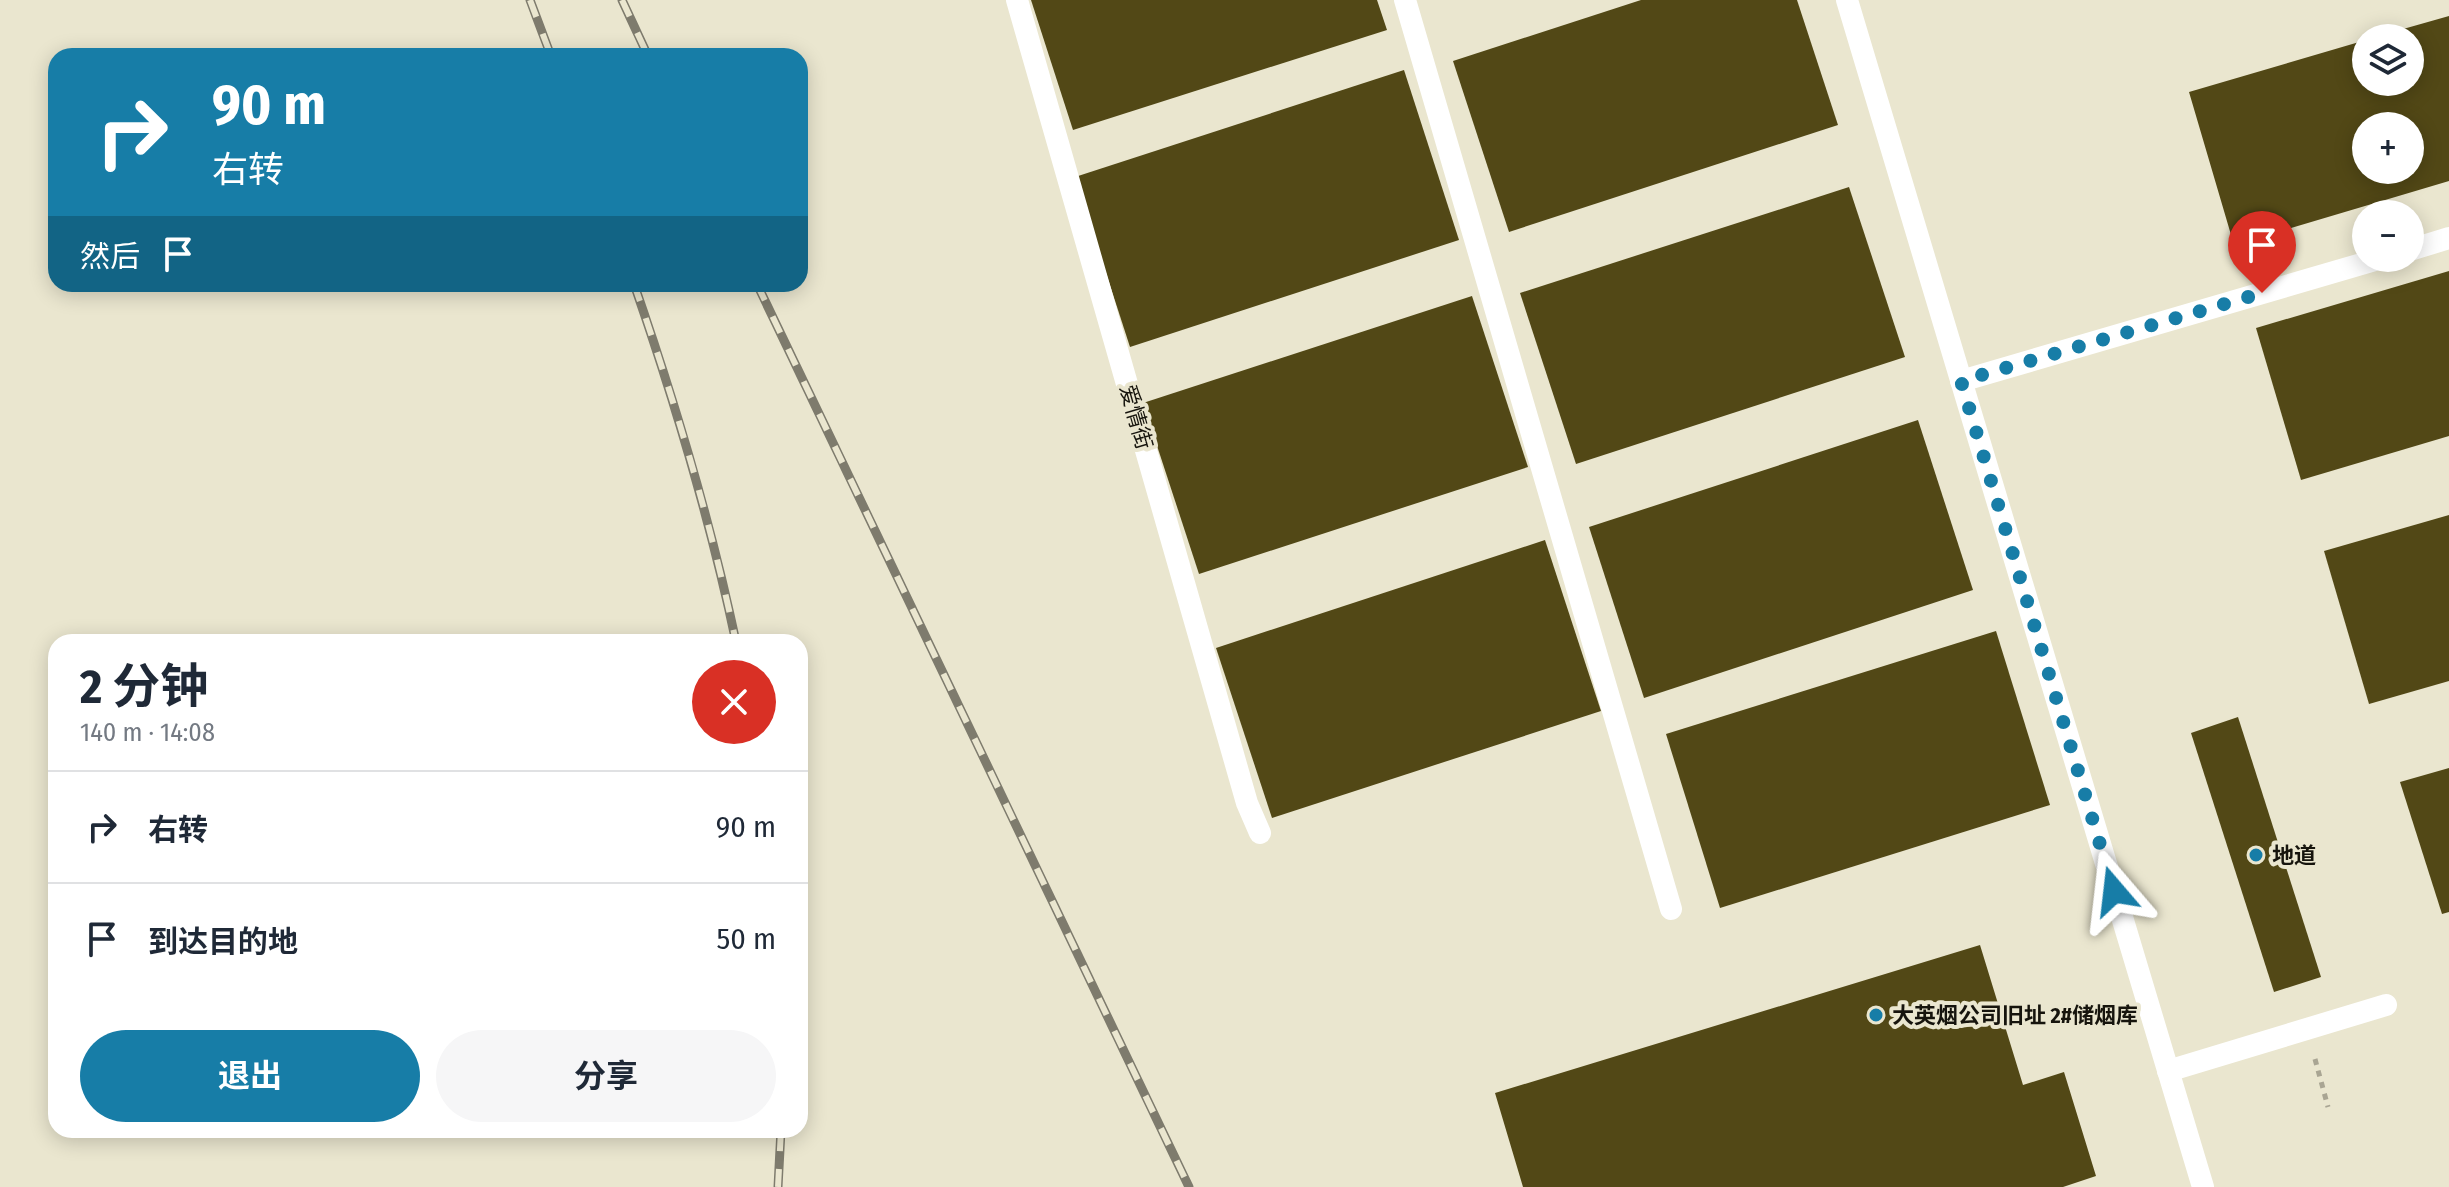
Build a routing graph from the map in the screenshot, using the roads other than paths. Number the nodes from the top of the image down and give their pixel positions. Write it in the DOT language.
graph roads {
  1 [pos="1017,0"];
  2 [pos="1405,0"];
  3 [pos="1847,0"];
  4 [pos="2449,238"];
  5 [pos="2424,246"];
  6 [pos="2352,267"];
  7 [pos="1961,381"];
  8 [pos="1260,833"];
  9 [pos="1671,909"];
  10 [pos="2386,1005"];
  11 [pos="2168,1071"];
  12 [pos="2203,1187"];
  1 -- 8 [label="lane, 爱情街"];
  2 -- 9 [label="lane"];
  3 -- 7 [label="lane"];
  4 -- 5 [label="lane"];
  6 -- 7 [label="lane"];
  7 -- 11 [label="lane"];
  10 -- 11 [label="lane"];
  11 -- 12 [label="lane"];
}
